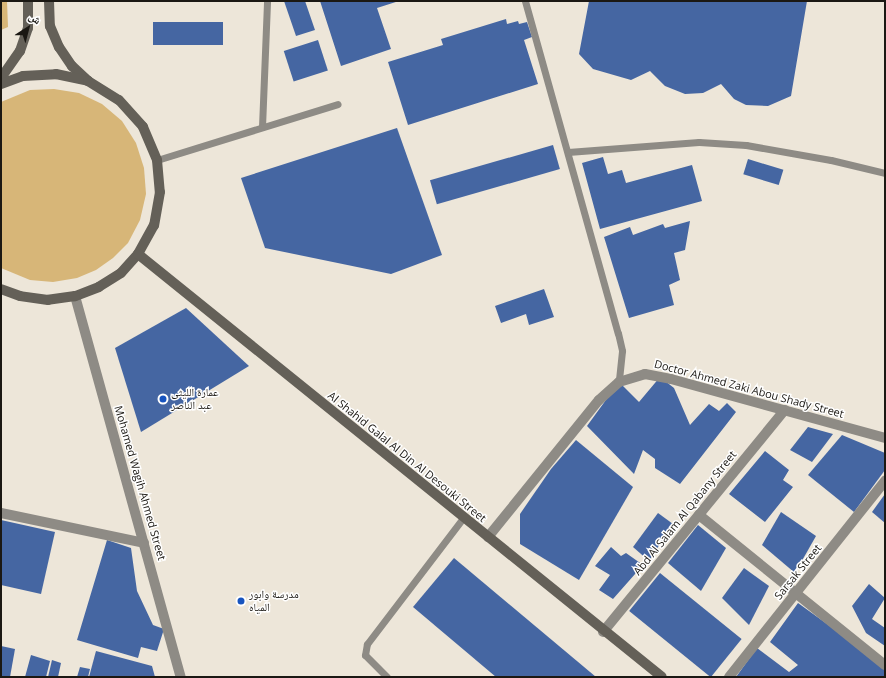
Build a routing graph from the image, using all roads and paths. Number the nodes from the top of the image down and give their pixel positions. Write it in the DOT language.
graph roads {
  1 [pos="28,1"];
  2 [pos="49,1"];
  3 [pos="267,1"];
  4 [pos="525,1"];
  5 [pos="1,78"];
  6 [pos="88,81"];
  7 [pos="1,84"];
  8 [pos="338,104"];
  9 [pos="262,127"];
  10 [pos="568,152"];
  11 [pos="157,160"];
  12 [pos="885,173"];
  13 [pos="138,254"];
  14 [pos="1,289"];
  15 [pos="74,296"];
  16 [pos="619,382"];
  17 [pos="785,410"];
  18 [pos="885,438"];
  19 [pos="885,482"];
  20 [pos="1,513"];
  21 [pos="699,515"];
  22 [pos="463,518"];
  23 [pos="488,538"];
  24 [pos="144,543"];
  25 [pos="796,594"];
  26 [pos="603,632"];
  27 [pos="885,665"];
  28 [pos="181,677"];
  29 [pos="387,677"];
  30 [pos="662,677"];
  31 [pos="729,677"];
  1 -- 5 [label="main road"];
  2 -- 6 [label="main road"];
  3 -- 9 [label="lane"];
  4 -- 10 [label="lane"];
  6 -- 7 [label="main road"];
  6 -- 11 [label="main road"];
  8 -- 9 [label="lane"];
  9 -- 11 [label="lane"];
  10 -- 12 [label="lane"];
  10 -- 16 [label="lane"];
  11 -- 13 [label="main road"];
  13 -- 15 [label="main road"];
  13 -- 22 [label="main road, Al Shahid Galal Al Din Al Desouki Street"];
  14 -- 15 [label="main road"];
  15 -- 24 [label="street, Mohamed Wagih Ahmed Street"];
  16 -- 17 [label="street, Doctor Ahmed Zaki Abou Shady Street"];
  16 -- 23 [label="street, Doctor Ahmed Zaki Abou Shady Street"];
  17 -- 18 [label="street, Doctor Ahmed Zaki Abou Shady Street"];
  17 -- 21 [label="street, Abd Al Salam Al Qabany Street"];
  19 -- 25 [label="street, Sarsak Street"];
  20 -- 24 [label="street"];
  21 -- 25 [label="street"];
  21 -- 26 [label="street, Abd Al Salam Al Qabany Street"];
  22 -- 23 [label="main road, Al Shahid Galal Al Din Al Desouki Street"];
  22 -- 29 [label="lane"];
  23 -- 26 [label="main road, Al Shahid Galal Al Din Al Desouki Street"];
  24 -- 28 [label="street, Mohamed Wagih Ahmed Street"];
  25 -- 27 [label="street"];
  25 -- 31 [label="street, Sarsak Street"];
  26 -- 30 [label="main road, Al Shahid Galal Al Din Al Desouki Street"];
}
